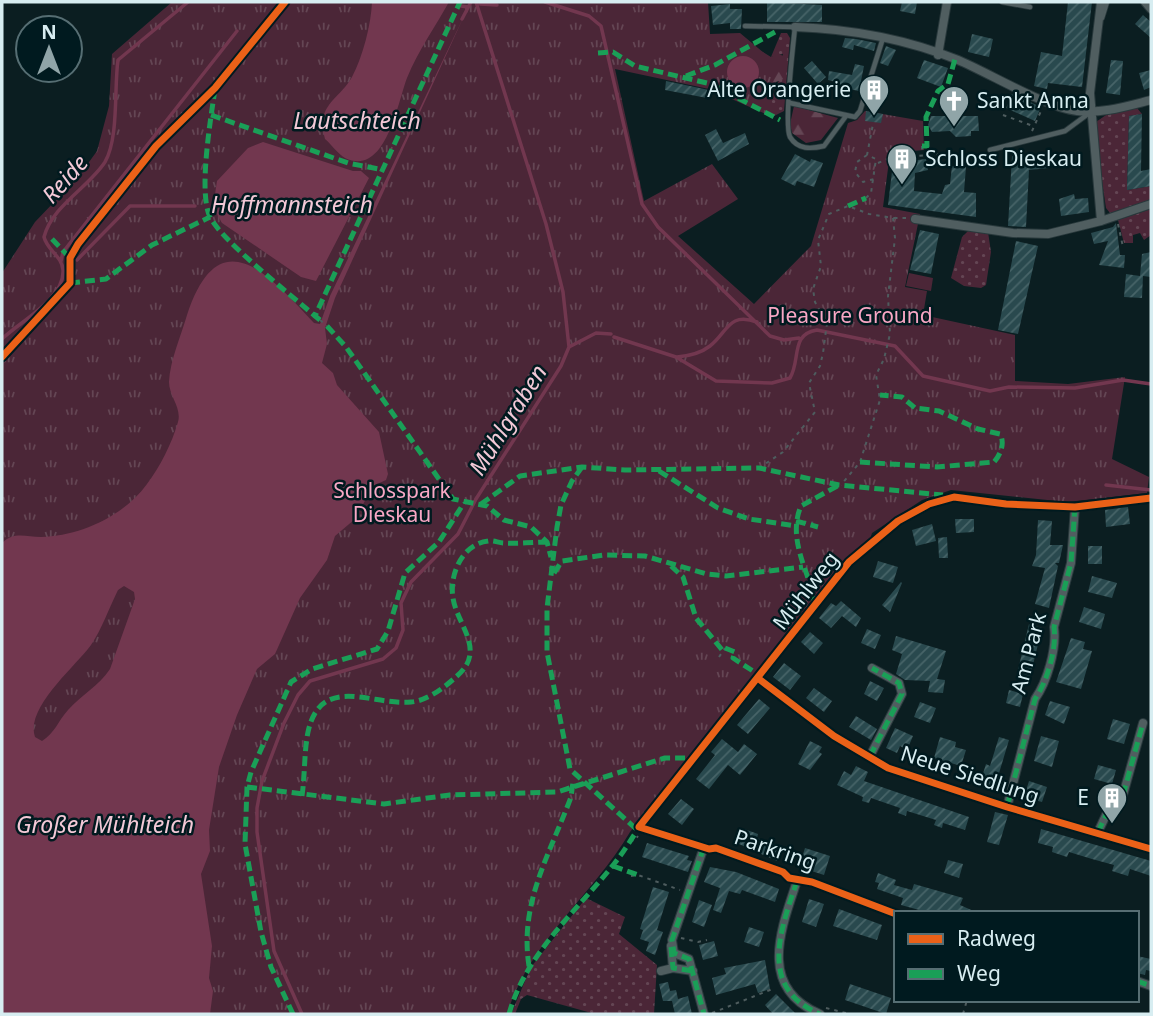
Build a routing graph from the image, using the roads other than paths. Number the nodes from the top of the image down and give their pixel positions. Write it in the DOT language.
graph roads {
  1 [pos="947,2"];
  2 [pos="1002,2"];
  3 [pos="1101,2"];
  4 [pos="1107,2"];
  5 [pos="1145,2"];
  6 [pos="1030,7"];
  7 [pos="1151,9"];
  8 [pos="1098,25"];
  9 [pos="745,26"];
  10 [pos="795,27"];
  11 [pos="883,37"];
  12 [pos="938,55"];
  13 [pos="1151,100"];
  14 [pos="790,103"];
  15 [pos="1092,111"];
  16 [pos="846,116"];
  17 [pos="990,149"];
  18 [pos="1151,204"];
  19 [pos="915,219"];
  20 [pos="1101,221"];
  21 [pos="1151,498"];
  22 [pos="1075,507"];
  23 [pos="872,668"];
  24 [pos="759,679"];
  25 [pos="1143,723"];
  26 [pos="870,756"];
  27 [pos="1007,807"];
  28 [pos="639,827"];
  29 [pos="1098,832"];
  30 [pos="704,847"];
  31 [pos="1151,849"];
  32 [pos="797,881"];
  33 [pos="894,913"];
  34 [pos="673,938"];
  35 [pos="673,968"];
  36 [pos="661,971"];
  37 [pos="693,971"];
  38 [pos="820,1010"];
  39 [pos="706,1014"];
  1 -- 12 [label="street"];
  2 -- 6 [label="lane"];
  3 -- 8 [label="street"];
  4 -- 8 [label="lane"];
  5 -- 7 [label="street"];
  8 -- 15 [label="street"];
  9 -- 10 [label="lane"];
  10 -- 11 [label="street"];
  10 -- 14 [label="lane"];
  11 -- 12 [label="street"];
  11 -- 16 [label="lane"];
  12 -- 15 [label="street"];
  13 -- 15 [label="street"];
  14 -- 16 [label="lane"];
  14 -- 16 [label="lane"];
  15 -- 17 [label="lane"];
  15 -- 20 [label="street"];
  18 -- 20 [label="street"];
  19 -- 20 [label="street"];
  21 -- 22 [label="street, Mühlweg"];
  22 -- 24 [label="street, Mühlweg"];
  22 -- 27 [label="street, Am Park"];
  23 -- 26 [label="street"];
  24 -- 26 [label="street, Neue Siedlung"];
  24 -- 28 [label="street, Mühlweg"];
  25 -- 29 [label="street"];
  26 -- 27 [label="street, Neue Siedlung"];
  27 -- 29 [label="street, Neue Siedlung"];
  28 -- 30 [label="street, Parkring"];
  29 -- 31 [label="street, Neue Siedlung"];
  30 -- 32 [label="street, Parkring"];
  30 -- 34 [label="street"];
  32 -- 33 [label="street, Parkring"];
  32 -- 38 [label="street, Parkring"];
  34 -- 35 [label="street"];
  34 -- 37 [label="street"];
  35 -- 36 [label="street"];
  35 -- 37 [label="street"];
  37 -- 39 [label="street"];
}
